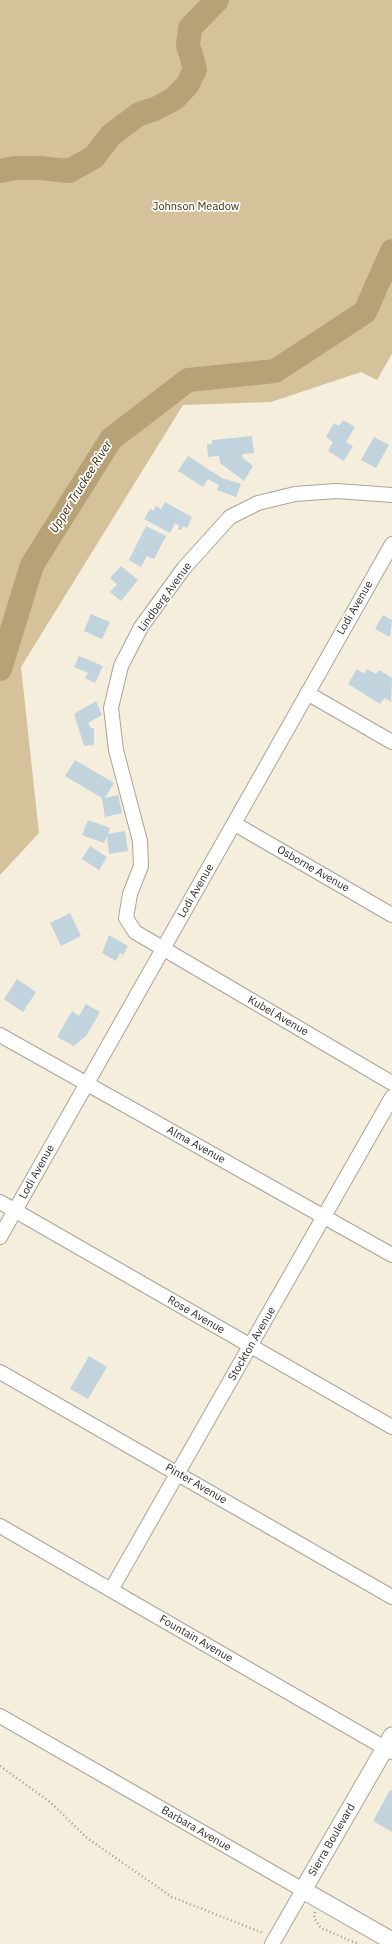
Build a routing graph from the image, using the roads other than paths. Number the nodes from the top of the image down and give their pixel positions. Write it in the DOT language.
graph roads {
  1 [pos="392,495"];
  2 [pos="392,544"];
  3 [pos="387,565"];
  4 [pos="307,693"];
  5 [pos="392,742"];
  6 [pos="235,824"];
  7 [pos="392,915"];
  8 [pos="163,948"];
  9 [pos="0,1035"];
  10 [pos="392,1083"];
  11 [pos="86,1084"];
  12 [pos="392,1097"];
  13 [pos="0,1202"];
  14 [pos="15,1211"];
  15 [pos="324,1217"];
  16 [pos="0,1236"];
  17 [pos="392,1256"];
  18 [pos="250,1347"];
  19 [pos="0,1372"];
  20 [pos="392,1427"];
  21 [pos="178,1474"];
  22 [pos="0,1526"];
  23 [pos="111,1590"];
  24 [pos="392,1597"];
  25 [pos="0,1716"];
  26 [pos="390,1746"];
  27 [pos="310,1895"];
  28 [pos="274,1941"];
  29 [pos="392,1941"];
  1 -- 8 [label="street, Lindberg Avenue"];
  2 -- 3 [label="street, Lodi Avenue"];
  3 -- 4 [label="street, Lodi Avenue"];
  4 -- 5 [label="street"];
  4 -- 6 [label="street, Lodi Avenue"];
  6 -- 7 [label="street, Osborne Avenue"];
  6 -- 8 [label="street, Lodi Avenue"];
  8 -- 10 [label="street, Kubel Avenue"];
  8 -- 11 [label="street, Lodi Avenue"];
  9 -- 11 [label="street, Alma Avenue"];
  11 -- 14 [label="street, Lodi Avenue"];
  11 -- 15 [label="street, Alma Avenue"];
  12 -- 15 [label="street, Stockton Avenue"];
  13 -- 14 [label="street, Rose Avenue"];
  14 -- 16 [label="street, Lodi Avenue"];
  14 -- 18 [label="street, Rose Avenue"];
  15 -- 17 [label="street, Alma Avenue"];
  15 -- 18 [label="street, Stockton Avenue"];
  18 -- 20 [label="street, Rose Avenue"];
  18 -- 21 [label="street, Stockton Avenue"];
  19 -- 21 [label="street, Pinter Avenue"];
  21 -- 23 [label="street, Stockton Avenue"];
  21 -- 24 [label="street, Pinter Avenue"];
  22 -- 23 [label="street, Fountain Avenue"];
  23 -- 26 [label="street, Fountain Avenue"];
  25 -- 27 [label="street, Barbara Avenue"];
  26 -- 27 [label="street, Sierra Boulevard"];
  27 -- 28 [label="street, Sierra Boulevard"];
  27 -- 29 [label="street, Barbara Avenue"];
}
